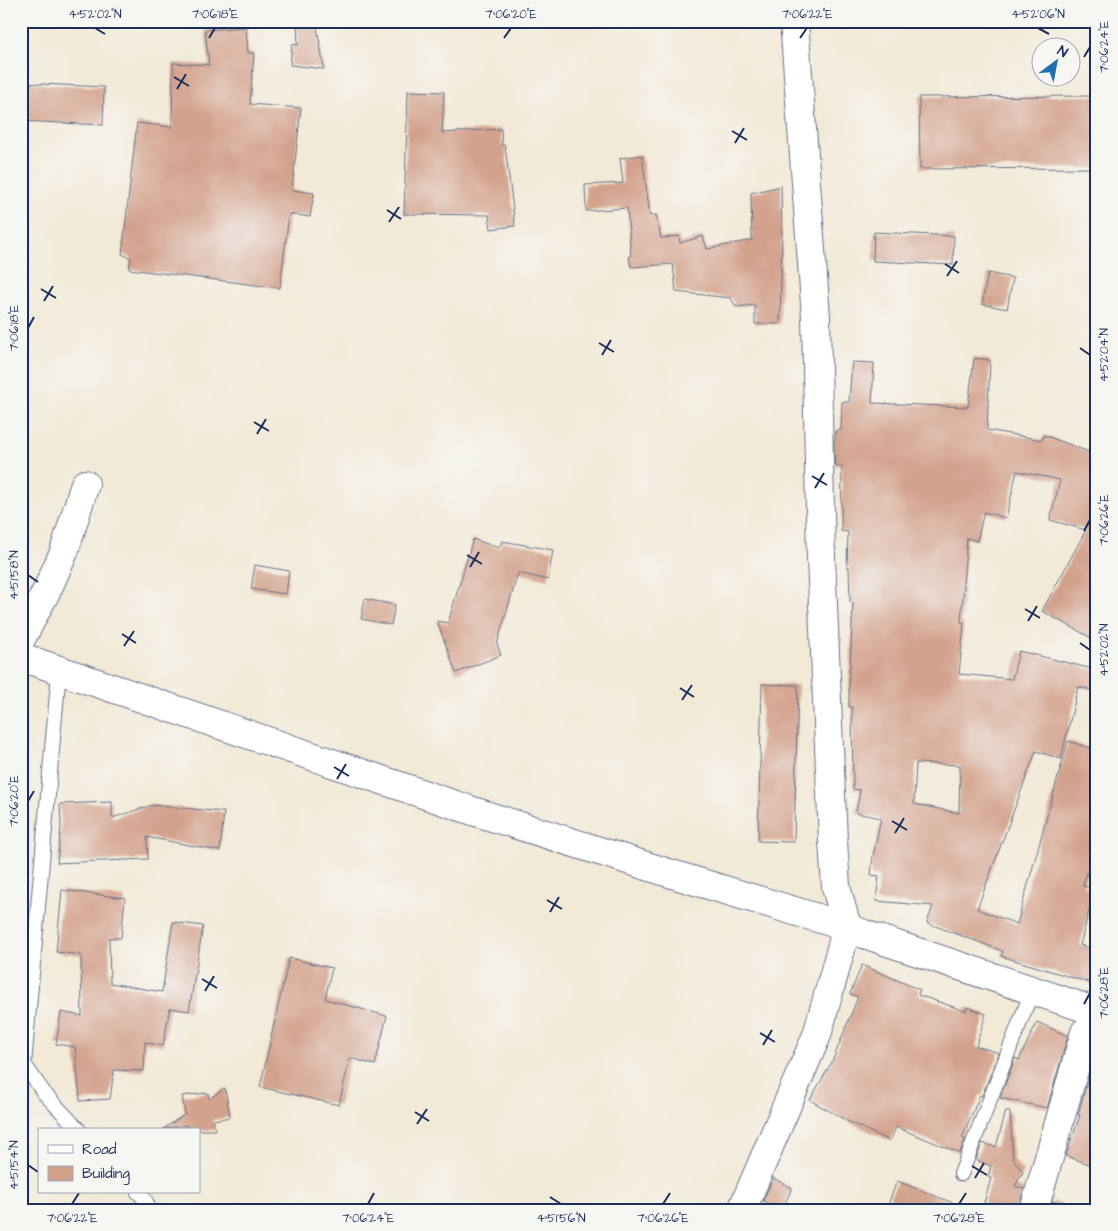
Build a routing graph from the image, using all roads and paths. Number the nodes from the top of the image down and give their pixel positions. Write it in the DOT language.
graph roads {
  1 [pos="794,21"];
  2 [pos="85,484"];
  3 [pos="21,640"];
  4 [pos="21,657"];
  5 [pos="60,671"];
  6 [pos="848,927"];
  7 [pos="1032,991"];
  8 [pos="1097,1012"];
  9 [pos="1097,1023"];
  10 [pos="77,1128"];
  11 [pos="961,1174"];
  12 [pos="140,1194"];
  13 [pos="150,1210"];
  14 [pos="742,1210"];
  15 [pos="1034,1210"];
  1 -- 6 [label="street"];
  2 -- 3 [label="street"];
  4 -- 5 [label="street"];
  5 -- 6 [label="street"];
  5 -- 10 [label="lane"];
  6 -- 7 [label="street"];
  6 -- 14 [label="street"];
  7 -- 8 [label="street"];
  7 -- 11 [label="lane"];
  9 -- 15 [label="street"];
  12 -- 13 [label="lane"];
}
